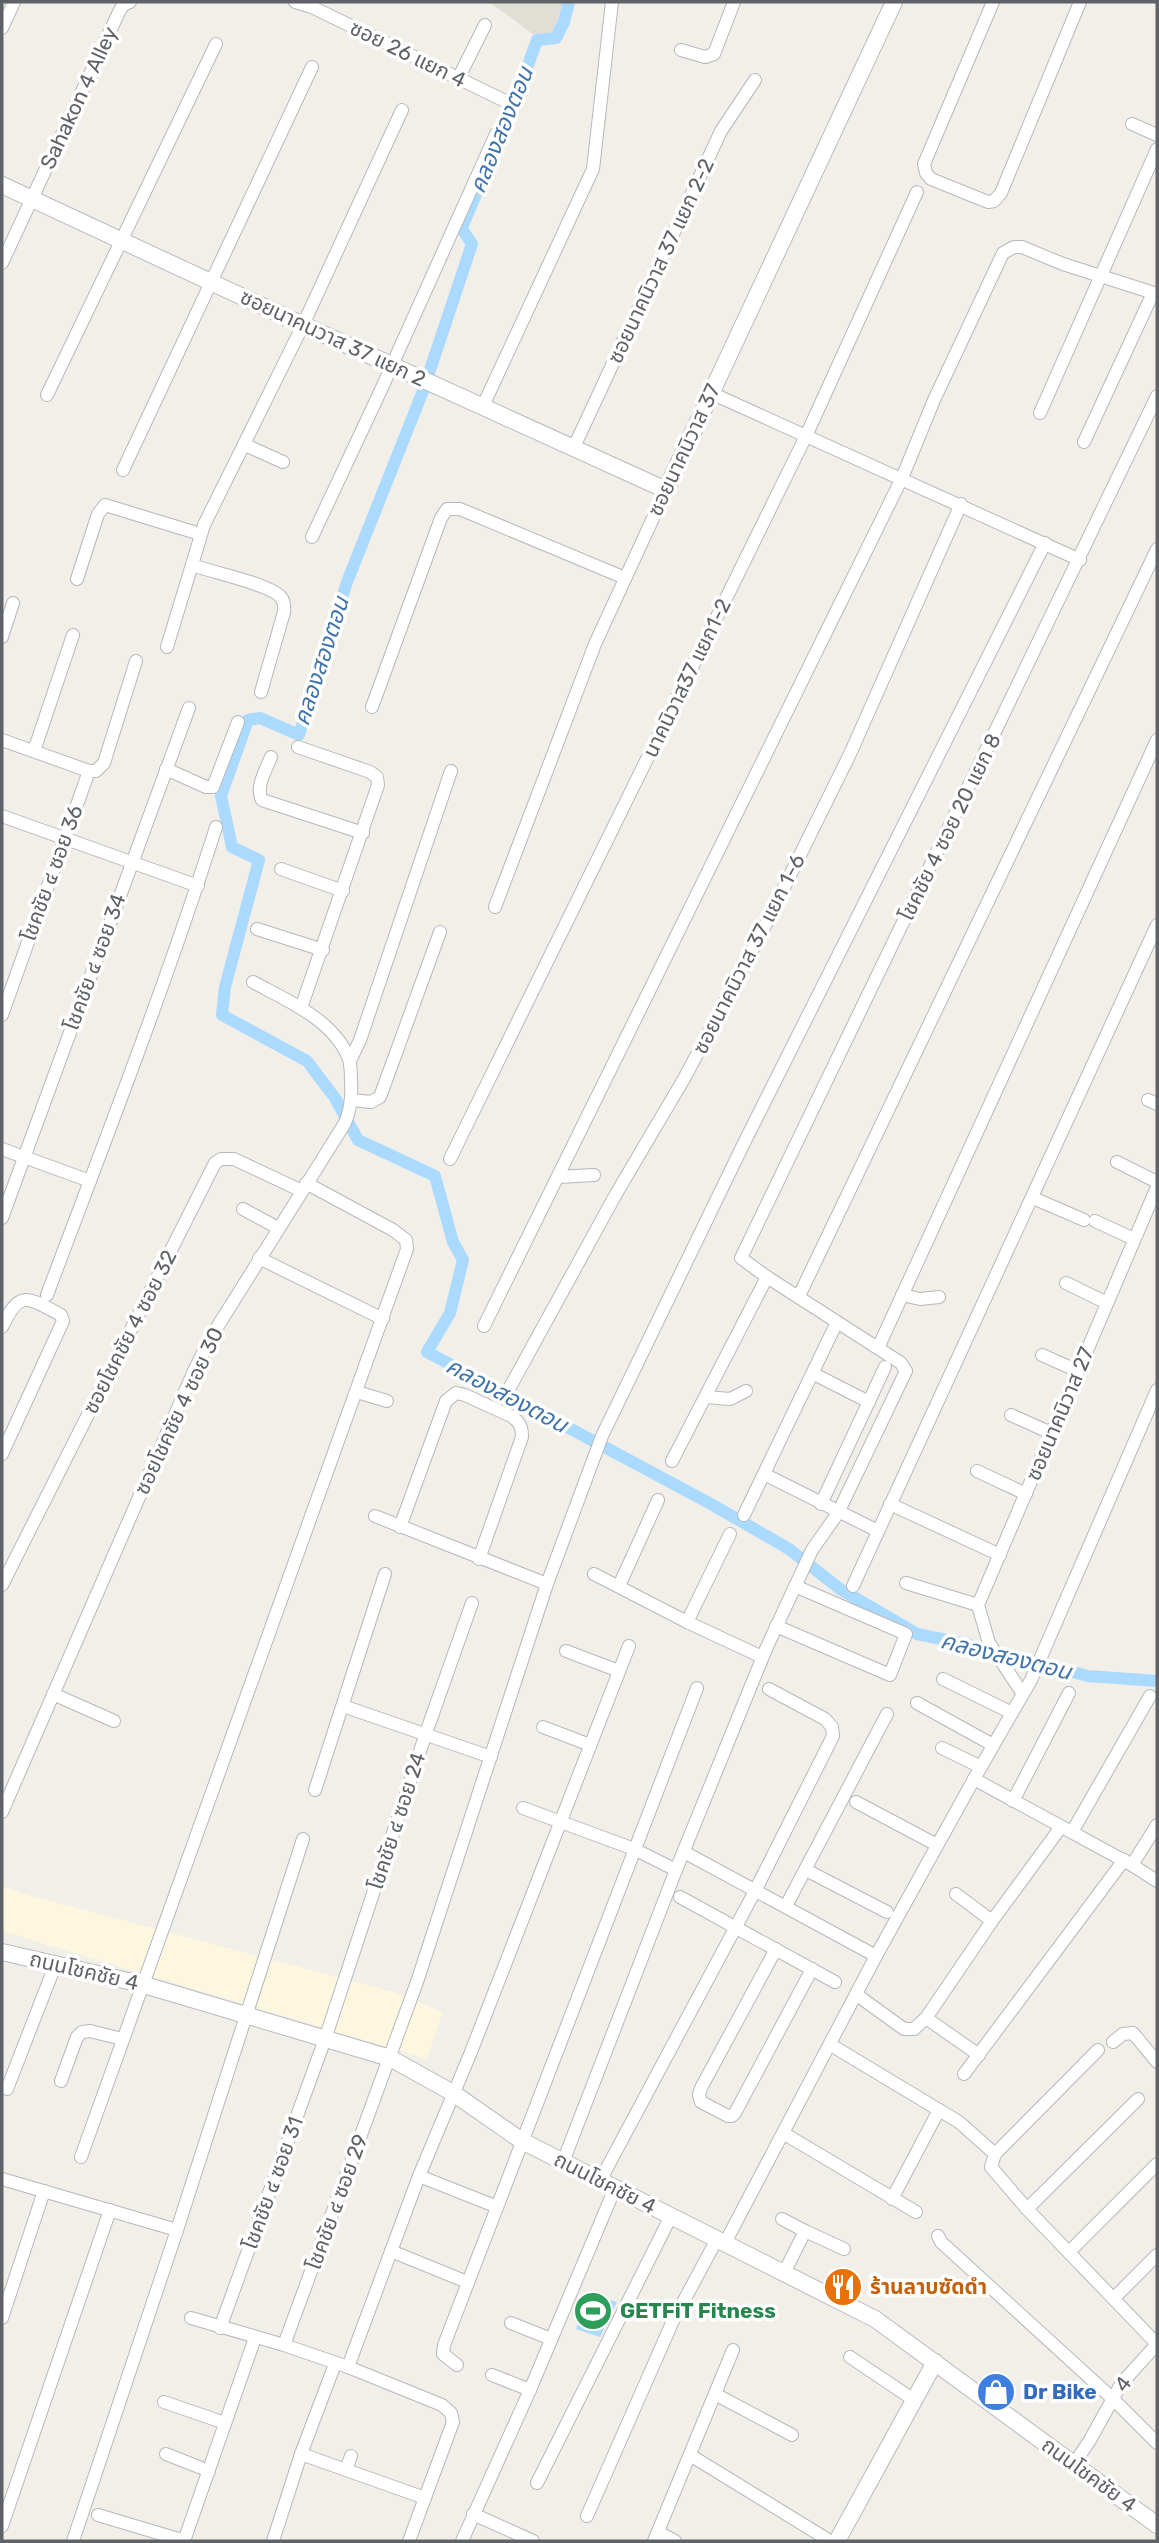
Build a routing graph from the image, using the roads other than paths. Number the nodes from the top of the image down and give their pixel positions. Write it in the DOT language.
graph roads {
  1 [pos="14,2"];
  2 [pos="130,2"];
  3 [pos="295,2"];
  4 [pos="612,2"];
  5 [pos="734,2"];
  6 [pos="894,2"];
  7 [pos="993,2"];
  8 [pos="1080,2"];
  9 [pos="313,4"];
  10 [pos="485,24"];
  11 [pos="2,28"];
  12 [pos="216,44"];
  13 [pos="681,50"];
  14 [pos="312,67"];
  15 [pos="458,79"];
  16 [pos="755,80"];
  17 [pos="505,102"];
  18 [pos="402,110"];
  19 [pos="1132,124"];
  20 [pos="496,134"];
  21 [pos="1157,135"];
  22 [pos="1157,149"];
  23 [pos="2,185"];
  24 [pos="917,192"];
  25 [pos="32,198"];
  26 [pos="123,240"];
  27 [pos="2,263"];
  28 [pos="1100,276"];
  29 [pos="213,283"];
  30 [pos="1155,293"];
  31 [pos="303,325"];
  32 [pos="392,366"];
  33 [pos="711,393"];
  34 [pos="47,395"];
  35 [pos="1157,396"];
  36 [pos="483,406"];
  37 [pos="1040,413"];
  38 [pos="806,436"];
  39 [pos="1084,442"];
  40 [pos="244,445"];
  41 [pos="574,447"];
  42 [pos="283,462"];
  43 [pos="123,470"];
  44 [pos="902,478"];
  45 [pos="666,490"];
  46 [pos="961,505"];
  47 [pos="202,529"];
  48 [pos="312,537"];
  49 [pos="1045,543"];
  50 [pos="1157,549"];
  51 [pos="1080,560"];
  52 [pos="192,565"];
  53 [pos="625,578"];
  54 [pos="77,579"];
  55 [pos="13,603"];
  56 [pos="73,635"];
  57 [pos="2,637"];
  58 [pos="167,647"];
  59 [pos="136,661"];
  60 [pos="261,691"];
  61 [pos="372,707"];
  62 [pos="189,708"];
  63 [pos="238,722"];
  64 [pos="2,740"];
  65 [pos="1157,740"];
  66 [pos="298,747"];
  67 [pos="34,751"];
  68 [pos="271,757"];
  69 [pos="166,769"];
  70 [pos="89,771"];
  71 [pos="451,771"];
  72 [pos="2,816"];
  73 [pos="216,827"];
  74 [pos="363,833"];
  75 [pos="64,839"];
  76 [pos="131,862"];
  77 [pos="281,869"];
  78 [pos="198,886"];
  79 [pos="343,891"];
  80 [pos="495,907"];
  81 [pos="1157,925"];
  82 [pos="257,929"];
  83 [pos="440,932"];
  84 [pos="323,950"];
  85 [pos="253,982"];
  86 [pos="301,1008"];
  87 [pos="2,1016"];
  88 [pos="350,1061"];
  89 [pos="349,1112"];
  90 [pos="2,1149"];
  91 [pos="24,1156"];
  92 [pos="450,1159"];
  93 [pos="1117,1162"];
  94 [pos="594,1175"];
  95 [pos="558,1177"];
  96 [pos="90,1181"];
  97 [pos="1157,1184"];
  98 [pos="304,1187"];
  99 [pos="1033,1198"];
  100 [pos="243,1209"];
  101 [pos="2,1217"];
  102 [pos="278,1228"];
  103 [pos="1134,1239"];
  104 [pos="259,1258"];
  105 [pos="767,1277"];
  106 [pos="1066,1283"];
  107 [pos="47,1295"];
  108 [pos="902,1295"];
  109 [pos="799,1296"];
  110 [pos="939,1297"];
  111 [pos="1107,1303"];
  112 [pos="383,1319"];
  113 [pos="838,1322"];
  114 [pos="484,1326"];
  115 [pos="2,1327"];
  116 [pos="878,1348"];
  117 [pos="1041,1355"];
  118 [pos="885,1367"];
  119 [pos="1078,1371"];
  120 [pos="814,1374"];
  121 [pos="509,1389"];
  122 [pos="1157,1390"];
  123 [pos="746,1391"];
  124 [pos="356,1392"];
  125 [pos="707,1397"];
  126 [pos="387,1401"];
  127 [pos="869,1402"];
  128 [pos="1011,1415"];
  129 [pos="1051,1433"];
  130 [pos="2,1454"];
  131 [pos="672,1461"];
  132 [pos="977,1471"];
  133 [pos="764,1474"];
  134 [pos="1026,1494"];
  135 [pos="658,1500"];
  136 [pos="821,1504"];
  137 [pos="890,1504"];
  138 [pos="838,1513"];
  139 [pos="744,1516"];
  140 [pos="375,1517"];
  141 [pos="400,1527"];
  142 [pos="878,1531"];
  143 [pos="730,1534"];
  144 [pos="1000,1555"];
  145 [pos="479,1559"];
  146 [pos="386,1574"];
  147 [pos="594,1574"];
  148 [pos="906,1583"];
  149 [pos="547,1584"];
  150 [pos="2,1585"];
  151 [pos="795,1586"];
  152 [pos="853,1586"];
  153 [pos="620,1587"];
  154 [pos="472,1603"];
  155 [pos="978,1605"];
  156 [pos="687,1622"];
  157 [pos="776,1626"];
  158 [pos="629,1646"];
  159 [pos="566,1651"];
  160 [pos="762,1657"];
  161 [pos="619,1671"];
  162 [pos="943,1679"];
  163 [pos="697,1688"];
  164 [pos="769,1689"];
  165 [pos="1069,1693"];
  166 [pos="1023,1694"];
  167 [pos="53,1695"];
  168 [pos="1150,1696"];
  169 [pos="916,1703"];
  170 [pos="343,1706"];
  171 [pos="1012,1713"];
  172 [pos="887,1714"];
  173 [pos="114,1721"];
  174 [pos="543,1727"];
  175 [pos="426,1733"];
  176 [pos="590,1745"];
  177 [pos="993,1745"];
  178 [pos="942,1748"];
  179 [pos="491,1757"];
  180 [pos="981,1767"];
  181 [pos="974,1779"];
  182 [pos="315,1790"];
  183 [pos="1013,1801"];
  184 [pos="856,1802"];
  185 [pos="523,1808"];
  186 [pos="2,1812"];
  187 [pos="560,1821"];
  188 [pos="1157,1825"];
  189 [pos="1067,1830"];
  190 [pos="303,1839"];
  191 [pos="937,1845"];
  192 [pos="634,1849"];
  193 [pos="684,1852"];
  194 [pos="1128,1863"];
  195 [pos="676,1870"];
  196 [pos="806,1870"];
  197 [pos="1157,1881"];
  198 [pos="755,1891"];
  199 [pos="956,1894"];
  200 [pos="680,1897"];
  201 [pos="786,1906"];
  202 [pos="887,1912"];
  203 [pos="992,1921"];
  204 [pos="737,1927"];
  205 [pos="776,1949"];
  206 [pos="2,1952"];
  207 [pos="876,1956"];
  208 [pos="57,1963"];
  209 [pos="812,1969"];
  210 [pos="835,1982"];
  211 [pos="141,1984"];
  212 [pos="857,1995"];
  213 [pos="248,2015"];
  214 [pos="926,2018"];
  215 [pos="122,2039"];
  216 [pos="325,2039"];
  217 [pos="1113,2042"];
  218 [pos="831,2045"];
  219 [pos="1098,2050"];
  220 [pos="979,2055"];
  221 [pos="1155,2055"];
  222 [pos="390,2058"];
  223 [pos="964,2074"];
  224 [pos="61,2081"];
  225 [pos="7,2089"];
  226 [pos="453,2093"];
  227 [pos="1138,2099"];
  228 [pos="939,2109"];
  229 [pos="783,2133"];
  230 [pos="523,2141"];
  231 [pos="995,2154"];
  232 [pos="81,2157"];
  233 [pos="563,2162"];
  234 [pos="1157,2164"];
  235 [pos="419,2176"];
  236 [pos="2,2179"];
  237 [pos="607,2184"];
  238 [pos="44,2191"];
  239 [pos="892,2199"];
  240 [pos="495,2206"];
  241 [pos="1027,2209"];
  242 [pos="110,2210"];
  243 [pos="916,2212"];
  244 [pos="671,2216"];
  245 [pos="782,2219"];
  246 [pos="177,2230"];
  247 [pos="805,2231"];
  248 [pos="938,2236"];
  249 [pos="721,2241"];
  250 [pos="844,2249"];
  251 [pos="391,2252"];
  252 [pos="1069,2252"];
  253 [pos="1157,2255"];
  254 [pos="784,2273"];
  255 [pos="467,2282"];
  256 [pos="1114,2298"];
  257 [pos="2,2318"];
  258 [pos="191,2318"];
  259 [pos="510,2323"];
  260 [pos="220,2328"];
  261 [pos="255,2338"];
  262 [pos="551,2339"];
  263 [pos="1157,2344"];
  264 [pos="284,2345"];
  265 [pos="733,2350"];
  266 [pos="850,2357"];
  267 [pos="935,2362"];
  268 [pos="457,2365"];
  269 [pos="341,2366"];
  270 [pos="492,2375"];
  271 [pos="530,2390"];
  272 [pos="715,2394"];
  273 [pos="1112,2398"];
  274 [pos="914,2399"];
  275 [pos="164,2402"];
  276 [pos="225,2423"];
  277 [pos="792,2435"];
  278 [pos="1157,2443"];
  279 [pos="301,2454"];
  280 [pos="166,2455"];
  281 [pos="690,2455"];
  282 [pos="351,2456"];
  283 [pos="1073,2464"];
  284 [pos="346,2470"];
  285 [pos="209,2471"];
  286 [pos="537,2483"];
  287 [pos="425,2498"];
  288 [pos="473,2514"];
  289 [pos="98,2515"];
  290 [pos="587,2516"];
  291 [pos="1157,2525"];
  292 [pos="2,2526"];
  293 [pos="656,2537"];
  294 [pos="73,2541"];
  295 [pos="184,2541"];
  296 [pos="273,2541"];
  297 [pos="409,2541"];
  298 [pos="462,2541"];
  299 [pos="533,2541"];
  300 [pos="675,2541"];
  301 [pos="830,2541"];
  302 [pos="837,2541"];
  1 -- 11 [label="street"];
  2 -- 25 [label="street, Sahakon 4 Alley"];
  3 -- 9 [label="street, ซอย 26 แยก 4"];
  4 -- 36 [label="street"];
  5 -- 13 [label="street"];
  6 -- 33 [label="street, ซอยนาคนิวาส 37"];
  7 -- 8 [label="street"];
  9 -- 15 [label="street, ซอย 26 แยก 4"];
  10 -- 15 [label="street"];
  12 -- 26 [label="street"];
  14 -- 29 [label="street"];
  15 -- 17 [label="street, ซอย 26 แยก 4"];
  16 -- 41 [label="street, ซอยนาคนิวาส 37 แยก 2-2"];
  18 -- 31 [label="street"];
  19 -- 21 [label="street"];
  20 -- 32 [label="street"];
  22 -- 28 [label="street"];
  23 -- 25 [label="street, ซอยนาคนวาส 37 แยก 2"];
  24 -- 38 [label="street, นาคนิวาส37 แยก1-2"];
  25 -- 26 [label="street, ซอยนาคนวาส 37 แยก 2"];
  25 -- 27 [label="street, Sahakon 4 Alley"];
  26 -- 29 [label="street, ซอยนาคนวาส 37 แยก 2"];
  26 -- 34 [label="street"];
  28 -- 30 [label="street"];
  28 -- 37 [label="street"];
  28 -- 44 [label="street"];
  29 -- 31 [label="street, ซอยนาคนวาส 37 แยก 2"];
  29 -- 43 [label="street"];
  30 -- 39 [label="street"];
  31 -- 32 [label="street, ซอยนาคนวาส 37 แยก 2"];
  31 -- 40 [label="street"];
  32 -- 36 [label="street, ซอยนาคนวาส 37 แยก 2"];
  32 -- 48 [label="street"];
  33 -- 38 [label="street"];
  33 -- 45 [label="street, ซอยนาคนิวาส 37"];
  35 -- 51 [label="street, โชคชัย 4 ซอย 20 แยก 8"];
  36 -- 41 [label="street, ซอยนาคนวาส 37 แยก 2"];
  38 -- 44 [label="street"];
  38 -- 92 [label="street, นาคนิวาส37 แยก1-2"];
  40 -- 42 [label="street"];
  40 -- 47 [label="street"];
  41 -- 45 [label="street, ซอยนาคนวาส 37 แยก 2"];
  44 -- 46 [label="street"];
  44 -- 95 [label="street"];
  45 -- 53 [label="street, ซอยนาคนิวาส 37"];
  46 -- 49 [label="street"];
  46 -- 121 [label="street, ซอยนาคนิวาส 37 แยก 1-6"];
  47 -- 52 [label="street"];
  47 -- 54 [label="street"];
  49 -- 51 [label="street"];
  49 -- 149 [label="street, โชคชัย ๔ ซอย 29"];
  50 -- 109 [label="street"];
  51 -- 105 [label="street, โชคชัย 4 ซอย 20 แยก 8"];
  52 -- 58 [label="street"];
  52 -- 60 [label="street"];
  53 -- 61 [label="street"];
  53 -- 80 [label="street, ซอยนาคนิวาส 37"];
  55 -- 57 [label="street"];
  56 -- 67 [label="street"];
  59 -- 70 [label="street, โชคชัย ๔ ซอย 36"];
  62 -- 69 [label="street, โชคชัย ๔ ซอย 34"];
  63 -- 69 [label="street"];
  64 -- 67 [label="street"];
  65 -- 108 [label="street"];
  66 -- 74 [label="street"];
  67 -- 70 [label="street"];
  68 -- 74 [label="street"];
  69 -- 76 [label="street, โชคชัย ๔ ซอย 34"];
  70 -- 75 [label="street, โชคชัย ๔ ซอย 36"];
  71 -- 88 [label="street"];
  72 -- 75 [label="street"];
  73 -- 78 [label="street"];
  74 -- 79 [label="street"];
  75 -- 76 [label="street"];
  75 -- 87 [label="street, โชคชัย ๔ ซอย 36"];
  76 -- 78 [label="street"];
  76 -- 91 [label="street, โชคชัย ๔ ซอย 34"];
  77 -- 79 [label="street"];
  78 -- 96 [label="street"];
  79 -- 84 [label="street"];
  81 -- 99 [label="street"];
  82 -- 84 [label="street"];
  83 -- 89 [label="street"];
  84 -- 86 [label="street"];
  85 -- 86 [label="street"];
  86 -- 88 [label="street"];
  88 -- 89 [label="street"];
  89 -- 98 [label="street, ซอยโชคชัย 4 ซอย 30"];
  90 -- 91 [label="street"];
  91 -- 96 [label="street"];
  91 -- 101 [label="street, โชคชัย ๔ ซอย 34"];
  93 -- 97 [label="street"];
  94 -- 95 [label="street"];
  95 -- 114 [label="street"];
  96 -- 107 [label="street"];
  97 -- 103 [label="street, ซอยนาคนิวาส 27"];
  98 -- 102 [label="street, ซอยโชคชัย 4 ซอย 30"];
  98 -- 112 [label="street"];
  98 -- 150 [label="street, ซอยโชคชัย 4 ซอย 32"];
  99 -- 103 [label="street"];
  99 -- 137 [label="street"];
  100 -- 102 [label="street"];
  102 -- 104 [label="street, ซอยโชคชัย 4 ซอย 30"];
  103 -- 111 [label="street, ซอยนาคนิวาส 27"];
  104 -- 112 [label="street"];
  104 -- 167 [label="street, ซอยโชคชัย 4 ซอย 30"];
  105 -- 109 [label="street"];
  105 -- 125 [label="street"];
  106 -- 111 [label="street"];
  108 -- 110 [label="street"];
  108 -- 116 [label="street"];
  109 -- 113 [label="street"];
  111 -- 119 [label="street, ซอยนาคนิวาส 27"];
  112 -- 124 [label="street"];
  113 -- 116 [label="street"];
  113 -- 120 [label="street"];
  115 -- 130 [label="street"];
  116 -- 138 [label="street"];
  117 -- 119 [label="street"];
  118 -- 127 [label="street"];
  119 -- 129 [label="street, ซอยนาคนิวาส 27"];
  120 -- 127 [label="street"];
  120 -- 133 [label="street"];
  122 -- 166 [label="street"];
  123 -- 125 [label="street"];
  124 -- 126 [label="street"];
  124 -- 211 [label="street"];
  125 -- 131 [label="street"];
  127 -- 136 [label="street"];
  128 -- 129 [label="street"];
  129 -- 134 [label="street, ซอยนาคนิวาส 27"];
  132 -- 134 [label="street"];
  133 -- 136 [label="street"];
  133 -- 139 [label="street"];
  134 -- 144 [label="street, ซอยนาคนิวาส 27"];
  135 -- 153 [label="street"];
  136 -- 138 [label="street"];
  137 -- 142 [label="street"];
  137 -- 144 [label="street"];
  138 -- 142 [label="street"];
  138 -- 151 [label="street"];
  140 -- 141 [label="street"];
  141 -- 145 [label="street"];
  141 -- 145 [label="street"];
  142 -- 152 [label="street"];
  143 -- 156 [label="street"];
  144 -- 155 [label="street, ซอยนาคนิวาส 27"];
  145 -- 149 [label="street"];
  146 -- 170 [label="street"];
  147 -- 153 [label="street"];
  148 -- 155 [label="street"];
  149 -- 179 [label="street, โชคชัย ๔ ซอย 29"];
  151 -- 157 [label="street"];
  151 -- 157 [label="street"];
  153 -- 156 [label="street"];
  154 -- 175 [label="street, โชคชัย ๔ ซอย 24"];
  155 -- 166 [label="street"];
  156 -- 160 [label="street"];
  157 -- 160 [label="street"];
  158 -- 161 [label="street"];
  159 -- 161 [label="street"];
  160 -- 193 [label="street"];
  161 -- 176 [label="street"];
  162 -- 171 [label="street"];
  163 -- 192 [label="street"];
  164 -- 198 [label="street"];
  165 -- 183 [label="street"];
  166 -- 171 [label="street"];
  167 -- 173 [label="street"];
  167 -- 186 [label="street, ซอยโชคชัย 4 ซอย 30"];
  168 -- 189 [label="street"];
  169 -- 177 [label="street"];
  170 -- 175 [label="street"];
  170 -- 182 [label="street"];
  171 -- 177 [label="street"];
  172 -- 196 [label="street"];
  174 -- 176 [label="street"];
  175 -- 179 [label="street"];
  175 -- 216 [label="street, โชคชัย ๔ ซอย 24"];
  176 -- 187 [label="street"];
  177 -- 180 [label="street"];
  178 -- 180 [label="street"];
  179 -- 222 [label="street, โชคชัย ๔ ซอย 29"];
  180 -- 181 [label="street"];
  181 -- 183 [label="street"];
  181 -- 191 [label="street"];
  183 -- 189 [label="street"];
  184 -- 191 [label="street"];
  185 -- 187 [label="street"];
  187 -- 192 [label="street"];
  187 -- 226 [label="street"];
  188 -- 194 [label="street"];
  189 -- 194 [label="street"];
  189 -- 203 [label="street"];
  190 -- 213 [label="street"];
  191 -- 207 [label="street"];
  192 -- 195 [label="street"];
  192 -- 230 [label="street"];
  193 -- 195 [label="street"];
  193 -- 198 [label="street"];
  194 -- 197 [label="street"];
  194 -- 220 [label="street"];
  195 -- 233 [label="street"];
  196 -- 201 [label="street"];
  196 -- 202 [label="street"];
  198 -- 201 [label="street"];
  198 -- 204 [label="street"];
  199 -- 203 [label="street"];
  200 -- 204 [label="street"];
  201 -- 207 [label="street"];
  203 -- 214 [label="street"];
  204 -- 205 [label="street"];
  204 -- 237 [label="street"];
  205 -- 209 [label="street"];
  205 -- 209 [label="street"];
  206 -- 208 [label="street, ถนนโชคชัย 4"];
  207 -- 212 [label="street"];
  208 -- 211 [label="street, ถนนโชคชัย 4"];
  208 -- 225 [label="street"];
  209 -- 210 [label="street"];
  211 -- 213 [label="street, ถนนโชคชัย 4"];
  211 -- 215 [label="street"];
  212 -- 214 [label="street"];
  212 -- 218 [label="street"];
  213 -- 216 [label="street, ถนนโชคชัย 4"];
  213 -- 246 [label="street"];
  214 -- 220 [label="street"];
  215 -- 224 [label="street"];
  215 -- 232 [label="street"];
  216 -- 222 [label="street, ถนนโชคชัย 4"];
  216 -- 260 [label="street, โชคชัย ๔ ซอย 31"];
  217 -- 221 [label="street"];
  218 -- 228 [label="street"];
  218 -- 229 [label="street"];
  219 -- 231 [label="street"];
  220 -- 223 [label="street"];
  222 -- 226 [label="street, ถนนโชคชัย 4"];
  222 -- 264 [label="street, โชคชัย ๔ ซอย 29"];
  226 -- 230 [label="street, ถนนโชคชัย 4"];
  226 -- 235 [label="street"];
  227 -- 241 [label="street"];
  228 -- 231 [label="street"];
  228 -- 239 [label="street"];
  229 -- 239 [label="street"];
  229 -- 249 [label="street"];
  230 -- 233 [label="street, ถนนโชคชัย 4"];
  230 -- 240 [label="street"];
  231 -- 241 [label="street"];
  233 -- 237 [label="street, ถนนโชคชัย 4"];
  234 -- 252 [label="street"];
  235 -- 240 [label="street"];
  235 -- 251 [label="street"];
  236 -- 238 [label="street"];
  237 -- 244 [label="street, ถนนโชคชัย 4"];
  237 -- 262 [label="street"];
  238 -- 242 [label="street"];
  238 -- 257 [label="street"];
  239 -- 243 [label="street"];
  240 -- 255 [label="street"];
  241 -- 252 [label="street"];
  242 -- 246 [label="street"];
  242 -- 292 [label="street"];
  244 -- 249 [label="street, ถนนโชคชัย 4"];
  244 -- 286 [label="street"];
  245 -- 247 [label="street"];
  246 -- 294 [label="street"];
  247 -- 250 [label="street"];
  247 -- 254 [label="street"];
  248 -- 273 [label="street"];
  249 -- 254 [label="street, ถนนโชคชัย 4"];
  249 -- 290 [label="street"];
  251 -- 255 [label="street"];
  251 -- 269 [label="street"];
  252 -- 256 [label="street"];
  253 -- 256 [label="street"];
  254 -- 267 [label="street, ถนนโชคชัย 4"];
  255 -- 268 [label="street"];
  256 -- 263 [label="street"];
  258 -- 260 [label="street"];
  259 -- 262 [label="street"];
  260 -- 261 [label="street"];
  261 -- 264 [label="street"];
  261 -- 276 [label="street"];
  262 -- 271 [label="street"];
  263 -- 273 [label="street, 4"];
  264 -- 269 [label="street"];
  265 -- 272 [label="street"];
  266 -- 274 [label="street"];
  267 -- 274 [label="street"];
  267 -- 283 [label="street, ถนนโชคชัย 4"];
  269 -- 279 [label="street"];
  269 -- 287 [label="street"];
  270 -- 271 [label="street"];
  271 -- 288 [label="street"];
  272 -- 277 [label="street"];
  272 -- 281 [label="street"];
  273 -- 278 [label="street"];
  273 -- 283 [label="street, 4"];
  274 -- 302 [label="street"];
  275 -- 276 [label="street"];
  276 -- 285 [label="street"];
  279 -- 284 [label="street"];
  279 -- 296 [label="street"];
  280 -- 285 [label="street"];
  281 -- 293 [label="street"];
  281 -- 301 [label="street"];
  282 -- 284 [label="street"];
  283 -- 291 [label="street, ถนนโชคชัย 4"];
  284 -- 287 [label="street"];
  285 -- 295 [label="street"];
  287 -- 297 [label="street"];
  288 -- 298 [label="street"];
  288 -- 299 [label="street"];
  289 -- 295 [label="street"];
  293 -- 300 [label="street"];
}
